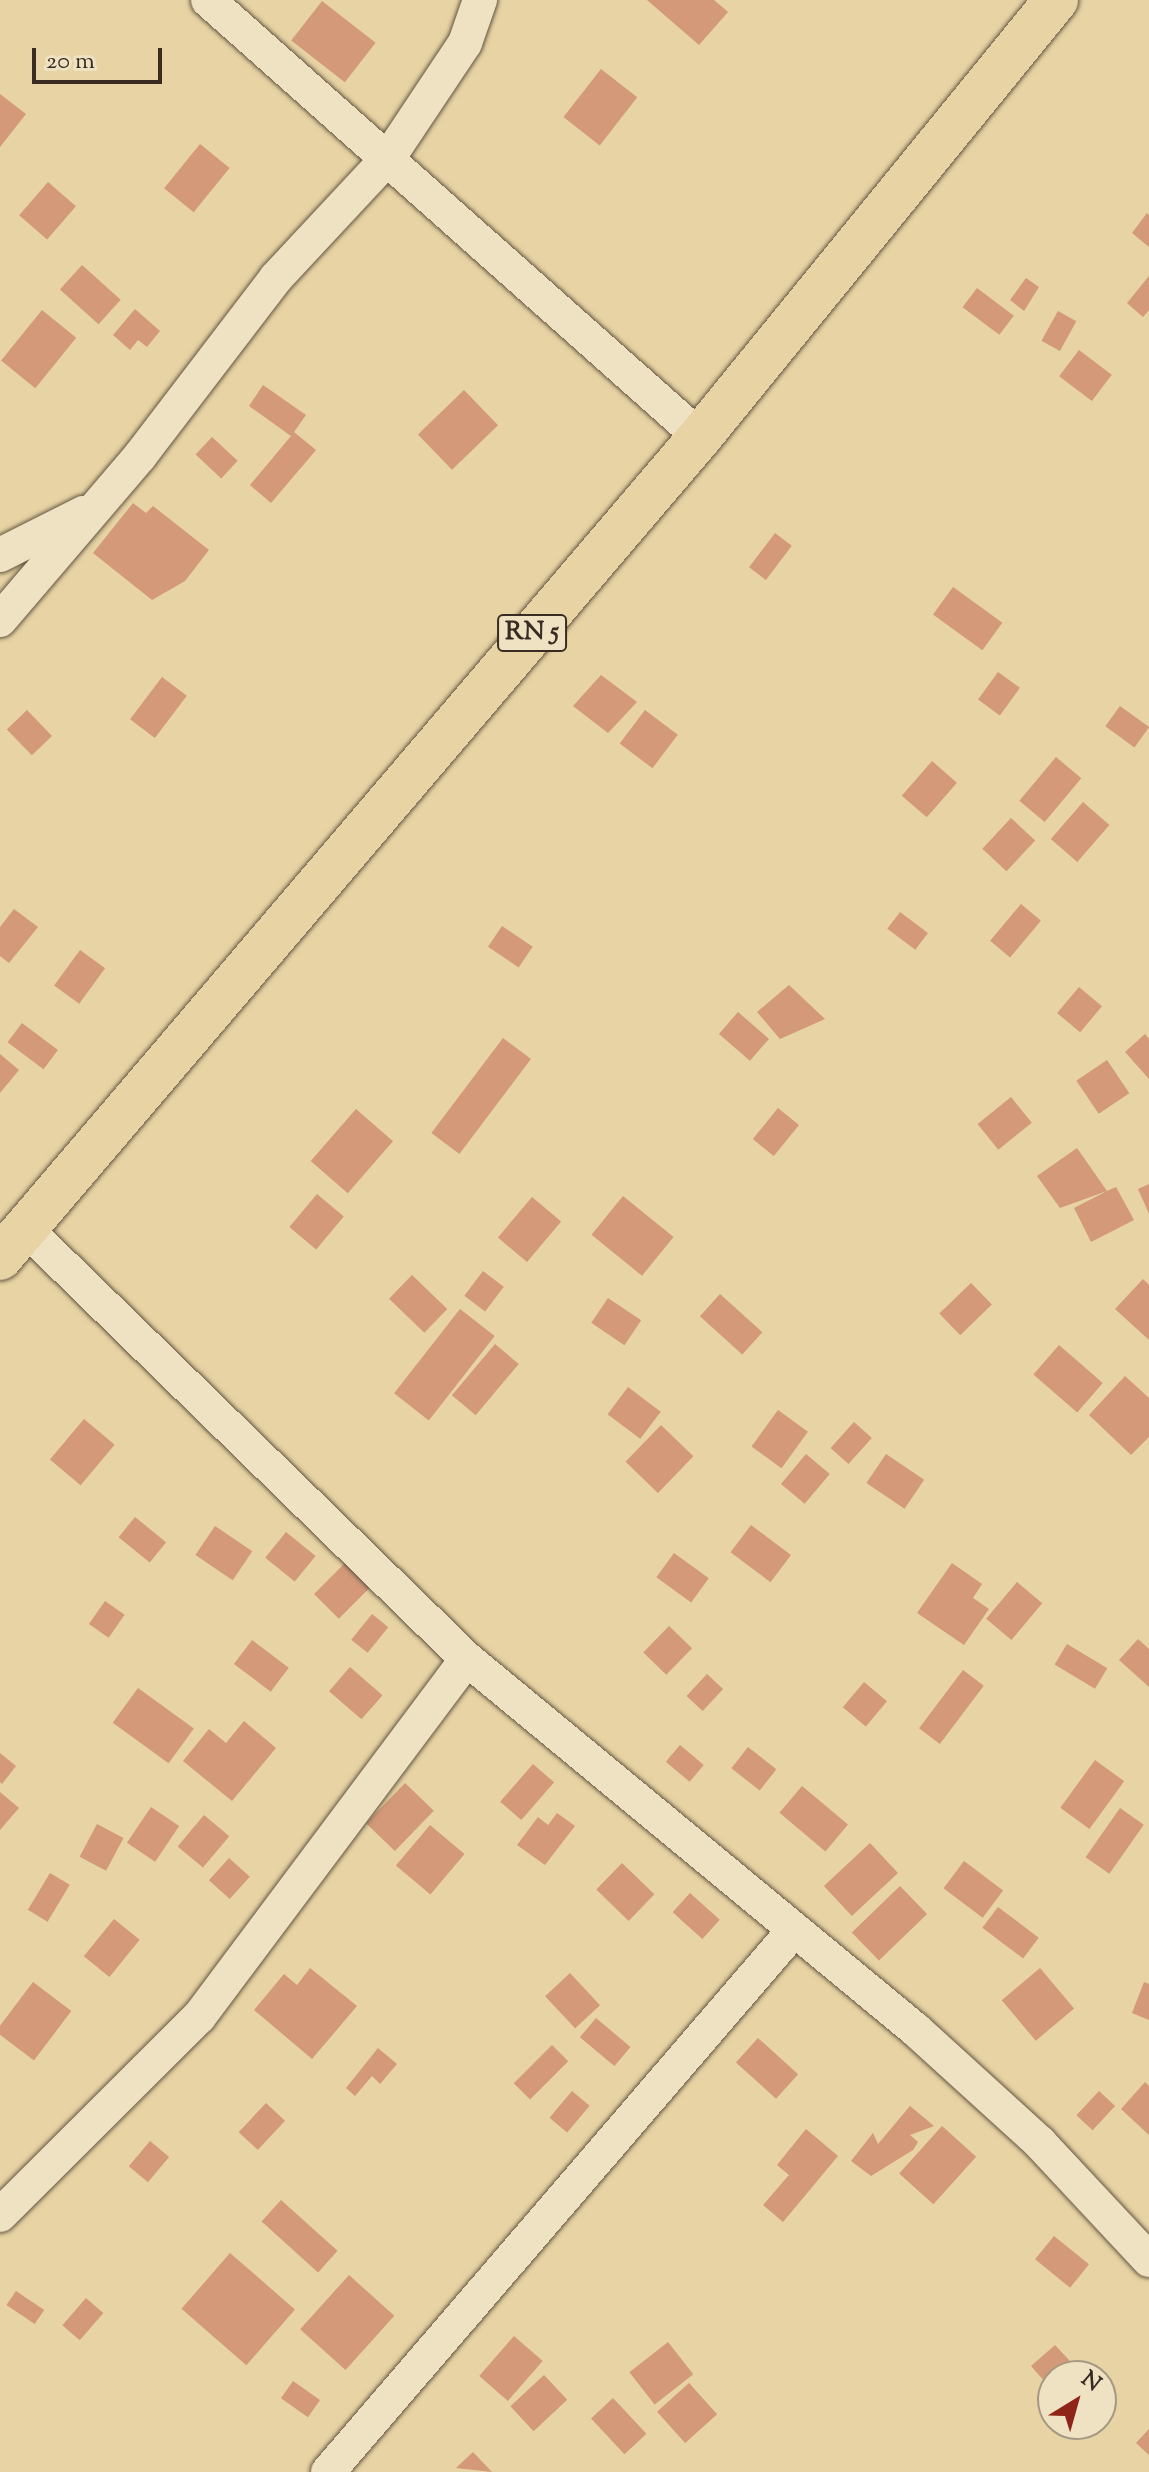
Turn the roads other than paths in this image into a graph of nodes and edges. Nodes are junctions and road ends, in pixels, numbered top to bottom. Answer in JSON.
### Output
{"nodes":[{"id":1,"x":208,"y":0,"type":"edge"},
{"id":2,"x":480,"y":0,"type":"edge"},
{"id":3,"x":1056,"y":0,"type":"edge"},
{"id":4,"x":389,"y":157,"type":"junction"},
{"id":5,"x":700,"y":437,"type":"junction"},
{"id":6,"x":94,"y":507,"type":"junction"},
{"id":7,"x":0,"y":555,"type":"edge"},
{"id":8,"x":0,"y":620,"type":"edge"},
{"id":9,"x":13,"y":1243,"type":"edge"},
{"id":10,"x":467,"y":1659,"type":"junction"},
{"id":11,"x":794,"y":1930,"type":"junction"},
{"id":12,"x":0,"y":2215,"type":"edge"},
{"id":13,"x":1149,"y":2260,"type":"edge"},
{"id":14,"x":328,"y":2472,"type":"edge"}],
"edges":[{"from":1,"to":4,"type":"street"},
{"from":2,"to":4,"type":"street"},
{"from":3,"to":5,"type":"main road","number":"RN 5"},
{"from":4,"to":5,"type":"street"},
{"from":4,"to":6,"type":"street"},
{"from":5,"to":9,"type":"main road","number":"RN 5"},
{"from":6,"to":7,"type":"street"},
{"from":6,"to":8,"type":"street"},
{"from":9,"to":10,"type":"street"},
{"from":10,"to":11,"type":"street"},
{"from":10,"to":12,"type":"street"},
{"from":11,"to":13,"type":"street"},
{"from":11,"to":14,"type":"street"}]}
